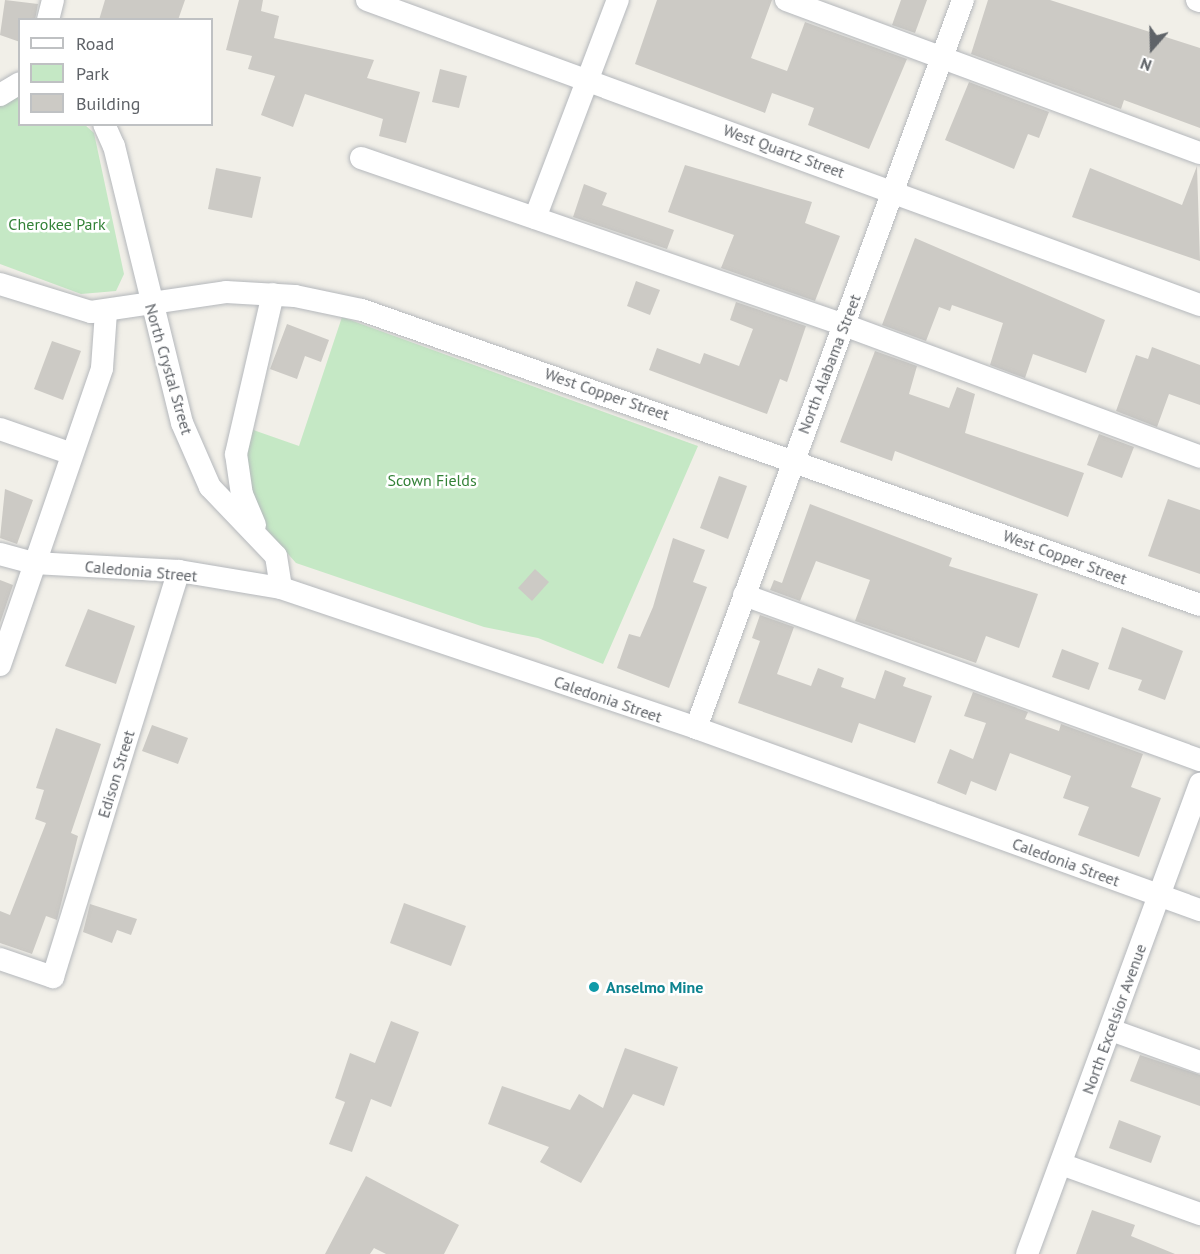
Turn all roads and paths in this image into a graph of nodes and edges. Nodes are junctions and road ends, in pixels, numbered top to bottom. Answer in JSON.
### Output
{"nodes":[{"id":1,"x":53,"y":0,"type":"edge"},
{"id":2,"x":367,"y":0,"type":"edge"},
{"id":3,"x":618,"y":0,"type":"edge"},
{"id":4,"x":786,"y":0,"type":"edge"},
{"id":5,"x":963,"y":0,"type":"edge"},
{"id":6,"x":48,"y":18,"type":"edge"},
{"id":7,"x":942,"y":57,"type":"junction"},
{"id":8,"x":587,"y":80,"type":"junction"},
{"id":9,"x":18,"y":84,"type":"edge"},
{"id":10,"x":0,"y":94,"type":"edge"},
{"id":11,"x":105,"y":126,"type":"edge"},
{"id":12,"x":1200,"y":153,"type":"edge"},
{"id":13,"x":361,"y":158,"type":"dead end"},
{"id":14,"x":894,"y":192,"type":"junction"},
{"id":15,"x":535,"y":218,"type":"junction"},
{"id":16,"x":0,"y":285,"type":"edge"},
{"id":17,"x":273,"y":294,"type":"junction"},
{"id":18,"x":148,"y":301,"type":"junction"},
{"id":19,"x":1200,"y":304,"type":"edge"},
{"id":20,"x":106,"y":312,"type":"junction"},
{"id":21,"x":844,"y":325,"type":"junction"},
{"id":22,"x":0,"y":429,"type":"edge"},
{"id":23,"x":72,"y":454,"type":"junction"},
{"id":24,"x":1200,"y":457,"type":"edge"},
{"id":25,"x":793,"y":459,"type":"junction"},
{"id":26,"x":258,"y":532,"type":"junction"},
{"id":27,"x":0,"y":554,"type":"edge"},
{"id":28,"x":34,"y":563,"type":"junction"},
{"id":29,"x":179,"y":571,"type":"junction"},
{"id":30,"x":281,"y":588,"type":"junction"},
{"id":31,"x":744,"y":595,"type":"junction"},
{"id":32,"x":1200,"y":605,"type":"edge"},
{"id":33,"x":0,"y":665,"type":"edge"},
{"id":34,"x":696,"y":728,"type":"junction"},
{"id":35,"x":1200,"y":760,"type":"edge"},
{"id":36,"x":1200,"y":784,"type":"edge"},
{"id":37,"x":1160,"y":895,"type":"junction"},
{"id":38,"x":1200,"y":910,"type":"edge"},
{"id":39,"x":0,"y":959,"type":"edge"},
{"id":40,"x":1110,"y":1030,"type":"junction"},
{"id":41,"x":1200,"y":1062,"type":"edge"},
{"id":42,"x":1061,"y":1164,"type":"junction"},
{"id":43,"x":1200,"y":1215,"type":"edge"},
{"id":44,"x":1027,"y":1254,"type":"edge"}],
"edges":[{"from":1,"to":6,"type":"street"},
{"from":2,"to":8,"type":"street","name":"West Quartz Street"},
{"from":3,"to":8,"type":"street"},
{"from":4,"to":7,"type":"street"},
{"from":5,"to":7,"type":"street","name":"North Alabama Street"},
{"from":7,"to":12,"type":"street"},
{"from":7,"to":14,"type":"street","name":"North Alabama Street"},
{"from":8,"to":14,"type":"street","name":"West Quartz Street"},
{"from":8,"to":15,"type":"street"},
{"from":9,"to":10,"type":"street"},
{"from":11,"to":18,"type":"street","name":"North Crystal Street"},
{"from":13,"to":15,"type":"street"},
{"from":14,"to":19,"type":"street","name":"West Quartz Street"},
{"from":14,"to":21,"type":"street","name":"North Alabama Street"},
{"from":15,"to":21,"type":"street"},
{"from":16,"to":20,"type":"street","name":"West Copper Street"},
{"from":17,"to":18,"type":"street","name":"West Copper Street"},
{"from":17,"to":25,"type":"street","name":"West Copper Street"},
{"from":17,"to":26,"type":"street"},
{"from":18,"to":20,"type":"street","name":"West Copper Street"},
{"from":18,"to":26,"type":"street","name":"North Crystal Street"},
{"from":20,"to":23,"type":"street"},
{"from":21,"to":24,"type":"street"},
{"from":21,"to":25,"type":"street","name":"North Alabama Street"},
{"from":22,"to":23,"type":"street"},
{"from":23,"to":28,"type":"street"},
{"from":25,"to":31,"type":"street","name":"North Alabama Street"},
{"from":25,"to":32,"type":"street","name":"West Copper Street"},
{"from":26,"to":30,"type":"street","name":"North Crystal Street"},
{"from":27,"to":28,"type":"street","name":"Caledonia Street"},
{"from":28,"to":29,"type":"street","name":"Caledonia Street"},
{"from":28,"to":33,"type":"street"},
{"from":29,"to":30,"type":"street","name":"Caledonia Street"},
{"from":29,"to":39,"type":"street","name":"Edison Street"},
{"from":30,"to":34,"type":"street","name":"Caledonia Street"},
{"from":31,"to":34,"type":"street","name":"North Alabama Street"},
{"from":31,"to":35,"type":"street"},
{"from":34,"to":37,"type":"street","name":"Caledonia Street"},
{"from":36,"to":37,"type":"street","name":"North Excelsior Avenue"},
{"from":37,"to":38,"type":"street","name":"Caledonia Street"},
{"from":37,"to":40,"type":"street","name":"North Excelsior Avenue"},
{"from":40,"to":41,"type":"street"},
{"from":40,"to":42,"type":"street","name":"North Excelsior Avenue"},
{"from":42,"to":43,"type":"street"},
{"from":42,"to":44,"type":"street","name":"North Excelsior Avenue"}]}
